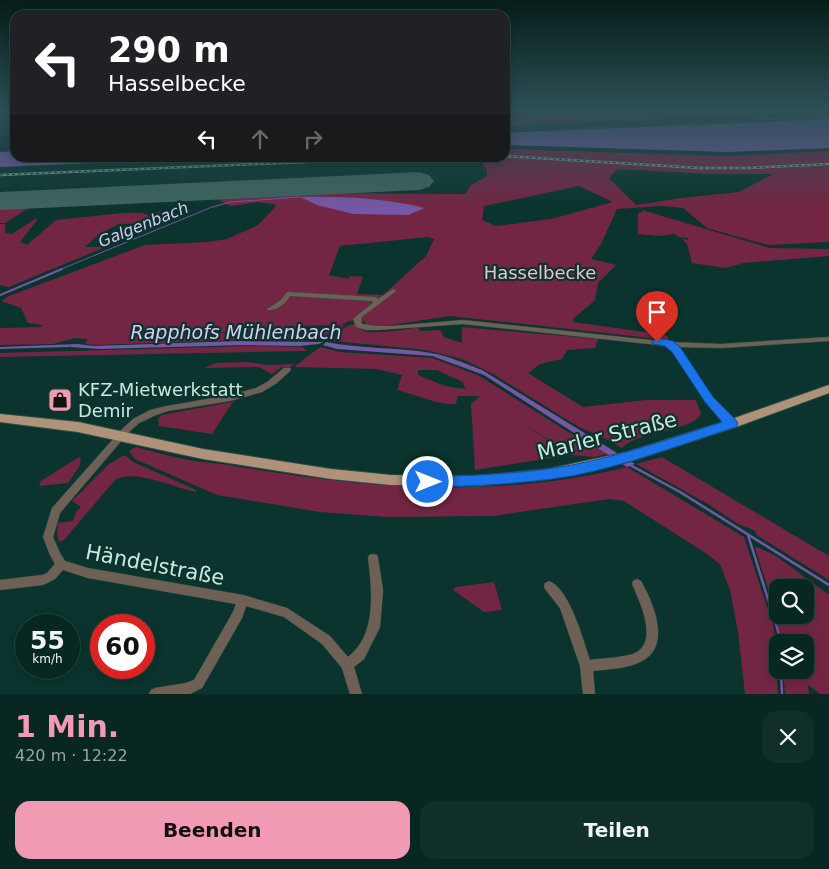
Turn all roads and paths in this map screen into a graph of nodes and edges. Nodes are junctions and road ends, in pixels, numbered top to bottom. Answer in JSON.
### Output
{"nodes":[{"id":1,"x":393,"y":291,"type":"dead end"},
{"id":2,"x":376,"y":302,"type":"junction"},
{"id":3,"x":270,"y":309,"type":"dead end"},
{"id":4,"x":829,"y":339,"type":"edge"},
{"id":5,"x":669,"y":344,"type":"junction"},
{"id":6,"x":288,"y":370,"type":"dead end"},
{"id":7,"x":829,"y":389,"type":"edge"},
{"id":8,"x":0,"y":418,"type":"edge"},
{"id":9,"x":731,"y":424,"type":"junction"},
{"id":10,"x":122,"y":436,"type":"junction"},
{"id":11,"x":372,"y":558,"type":"dead end"},
{"id":12,"x":61,"y":564,"type":"junction"},
{"id":13,"x":637,"y":584,"type":"dead end"},
{"id":14,"x":0,"y":585,"type":"edge"},
{"id":15,"x":549,"y":586,"type":"dead end"},
{"id":16,"x":243,"y":600,"type":"junction"},
{"id":17,"x":347,"y":665,"type":"junction"},
{"id":18,"x":586,"y":666,"type":"junction"},
{"id":19,"x":156,"y":694,"type":"edge"},
{"id":20,"x":356,"y":694,"type":"edge"},
{"id":21,"x":589,"y":694,"type":"edge"}],
"edges":[{"from":1,"to":2,"type":"street"},
{"from":2,"to":3,"type":"street"},
{"from":2,"to":5,"type":"street"},
{"from":4,"to":5,"type":"street"},
{"from":5,"to":9,"type":"street"},
{"from":6,"to":10,"type":"street"},
{"from":7,"to":9,"type":"main road","name":"Marler Straße"},
{"from":8,"to":10,"type":"main road","name":"Marler Straße"},
{"from":9,"to":10,"type":"main road","name":"Marler Straße"},
{"from":10,"to":12,"type":"street","name":"Händelstraße"},
{"from":11,"to":17,"type":"street"},
{"from":12,"to":14,"type":"street"},
{"from":12,"to":16,"type":"street","name":"Händelstraße"},
{"from":13,"to":18,"type":"street"},
{"from":15,"to":18,"type":"street"},
{"from":16,"to":17,"type":"street","name":"Händelstraße"},
{"from":16,"to":19,"type":"street"},
{"from":17,"to":20,"type":"street","name":"Händelstraße"},
{"from":18,"to":21,"type":"street"}]}
